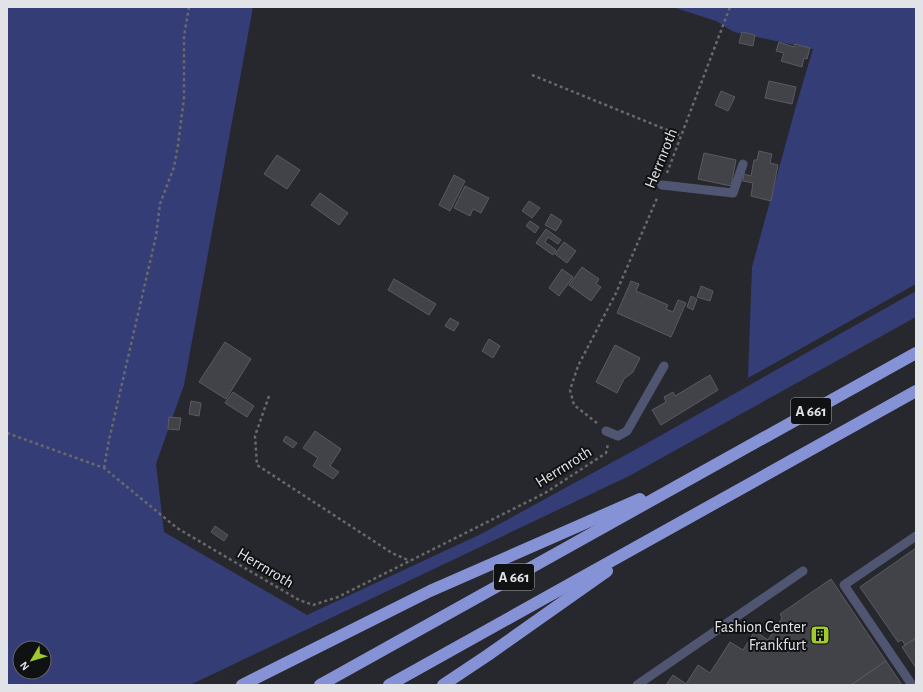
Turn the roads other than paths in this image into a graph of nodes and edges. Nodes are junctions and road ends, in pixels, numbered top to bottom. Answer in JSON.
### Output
{"nodes":[{"id":1,"x":743,"y":164,"type":"dead end"},
{"id":2,"x":662,"y":185,"type":"road end"},
{"id":3,"x":916,"y":353,"type":"edge"},
{"id":4,"x":664,"y":366,"type":"dead end"},
{"id":5,"x":916,"y":391,"type":"edge"},
{"id":6,"x":606,"y":430,"type":"road end"},
{"id":7,"x":707,"y":469,"type":"junction"},
{"id":8,"x":661,"y":534,"type":"junction"},
{"id":9,"x":916,"y":536,"type":"edge"},
{"id":10,"x":803,"y":571,"type":"dead end"},
{"id":11,"x":242,"y":685,"type":"edge"},
{"id":12,"x":320,"y":685,"type":"edge"},
{"id":13,"x":389,"y":685,"type":"edge"},
{"id":14,"x":443,"y":685,"type":"edge"},
{"id":15,"x":637,"y":685,"type":"edge"},
{"id":16,"x":912,"y":685,"type":"edge"}],
"edges":[{"from":1,"to":2,"type":"lane"},
{"from":3,"to":7,"type":"highway","number":"A 661"},
{"from":4,"to":6,"type":"lane"},
{"from":5,"to":8,"type":"highway","number":"A 661"},
{"from":7,"to":11,"type":"highway"},
{"from":7,"to":12,"type":"highway","number":"A 661"},
{"from":8,"to":13,"type":"highway","number":"A 661"},
{"from":8,"to":14,"type":"highway"},
{"from":9,"to":16,"type":"lane"},
{"from":10,"to":15,"type":"lane"}]}
